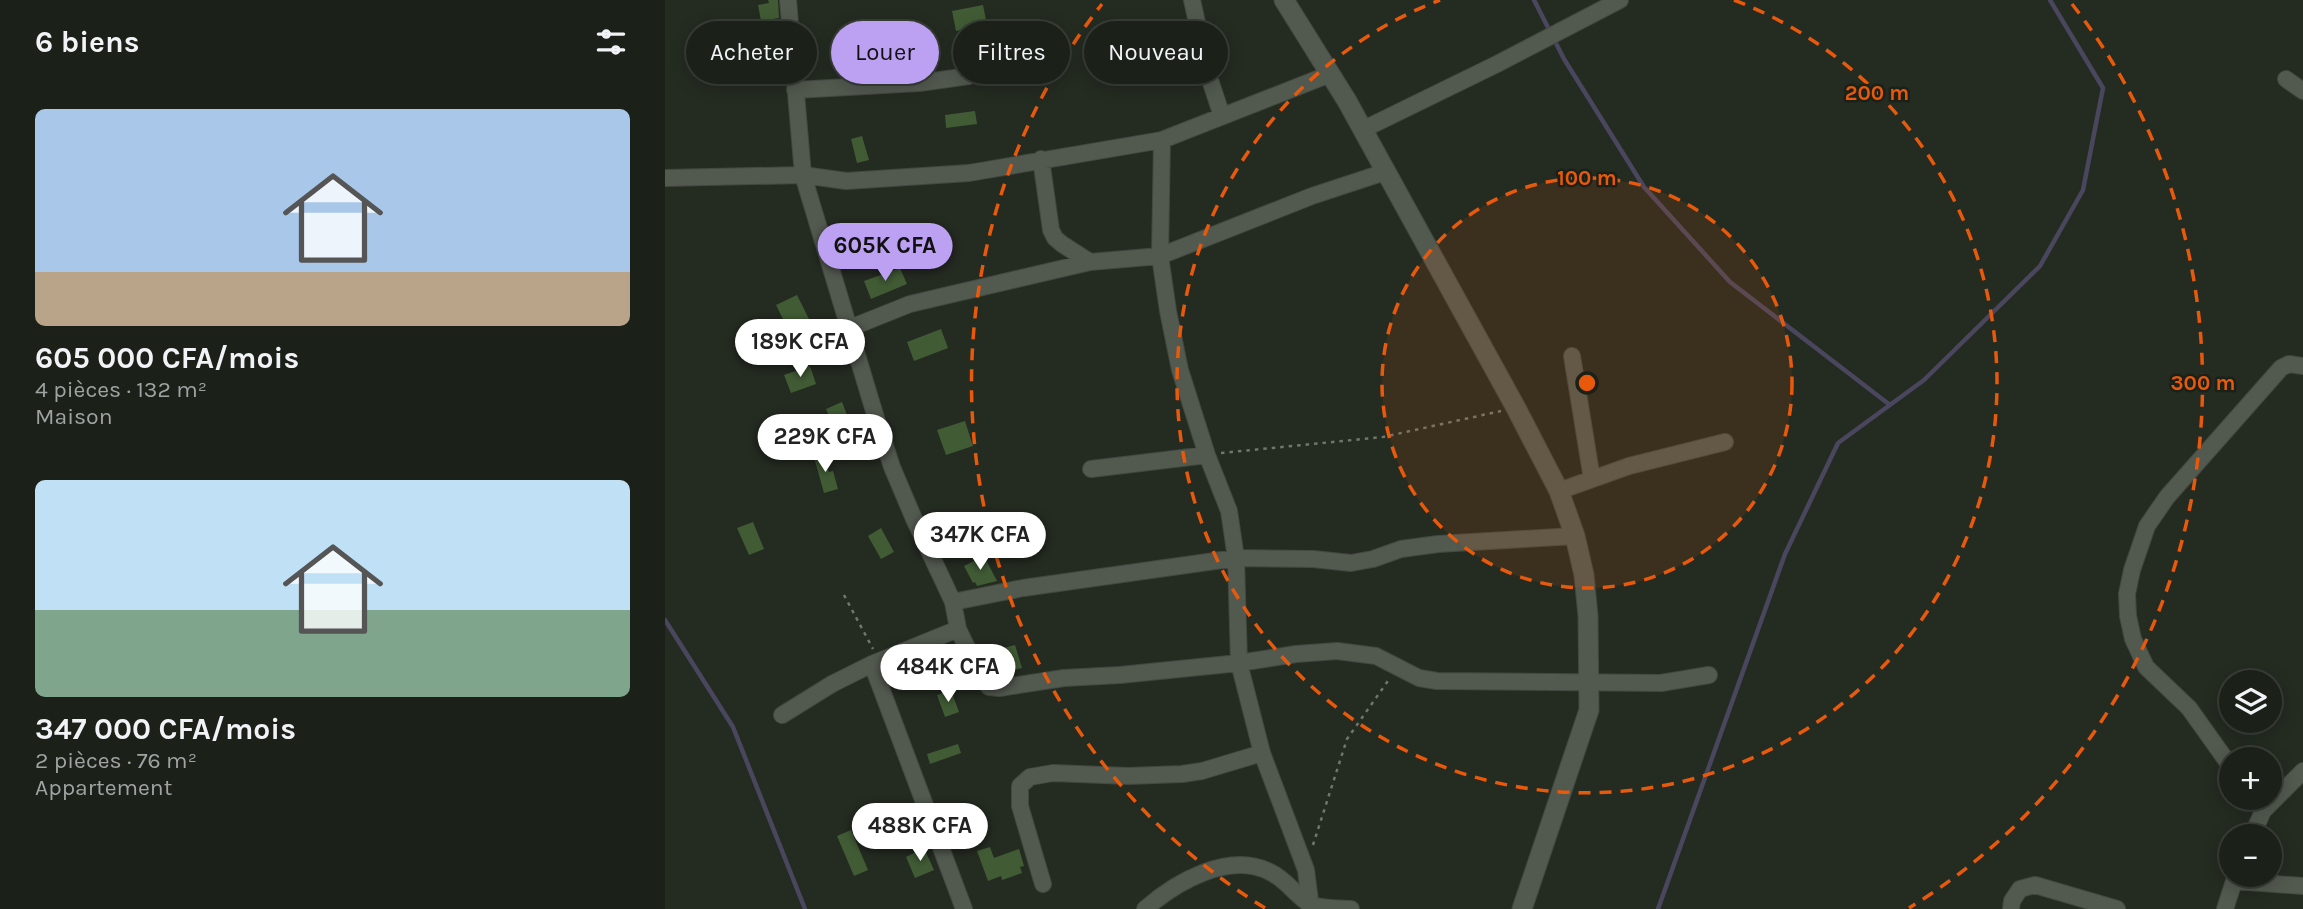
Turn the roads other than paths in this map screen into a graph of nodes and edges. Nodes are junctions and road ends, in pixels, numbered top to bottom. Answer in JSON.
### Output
{"nodes":[{"id":1,"x":788,"y":0,"type":"edge"},
{"id":2,"x":1192,"y":0,"type":"edge"},
{"id":3,"x":1284,"y":0,"type":"edge"},
{"id":4,"x":1620,"y":0,"type":"edge"},
{"id":5,"x":1330,"y":74,"type":"junction"},
{"id":6,"x":953,"y":78,"type":"edge"},
{"id":7,"x":2286,"y":79,"type":"dead end"},
{"id":8,"x":795,"y":90,"type":"junction"},
{"id":9,"x":2303,"y":90,"type":"edge"},
{"id":10,"x":1222,"y":116,"type":"junction"},
{"id":11,"x":1362,"y":130,"type":"junction"},
{"id":12,"x":1162,"y":140,"type":"junction"},
{"id":13,"x":1041,"y":159,"type":"junction"},
{"id":14,"x":1385,"y":172,"type":"junction"},
{"id":15,"x":803,"y":176,"type":"junction"},
{"id":16,"x":665,"y":178,"type":"edge"},
{"id":17,"x":1160,"y":256,"type":"junction"},
{"id":18,"x":1090,"y":262,"type":"junction"},
{"id":19,"x":850,"y":328,"type":"junction"},
{"id":20,"x":1572,"y":356,"type":"dead end"},
{"id":21,"x":2303,"y":366,"type":"edge"},
{"id":22,"x":1725,"y":442,"type":"dead end"},
{"id":23,"x":1207,"y":455,"type":"junction"},
{"id":24,"x":1091,"y":469,"type":"dead end"},
{"id":25,"x":1592,"y":479,"type":"junction"},
{"id":26,"x":1559,"y":491,"type":"junction"},
{"id":27,"x":1575,"y":537,"type":"junction"},
{"id":28,"x":1236,"y":558,"type":"junction"},
{"id":29,"x":953,"y":602,"type":"junction"},
{"id":30,"x":958,"y":629,"type":"junction"},
{"id":31,"x":876,"y":663,"type":"junction"},
{"id":32,"x":1239,"y":663,"type":"junction"},
{"id":33,"x":1709,"y":675,"type":"dead end"},
{"id":34,"x":1590,"y":683,"type":"junction"},
{"id":35,"x":782,"y":716,"type":"dead end"},
{"id":36,"x":2219,"y":750,"type":"edge"},
{"id":37,"x":1262,"y":753,"type":"junction"},
{"id":38,"x":2303,"y":771,"type":"edge"},
{"id":39,"x":2282,"y":787,"type":"edge"},
{"id":40,"x":1043,"y":884,"type":"dead end"},
{"id":41,"x":2282,"y":884,"type":"edge"},
{"id":42,"x":2303,"y":886,"type":"edge"},
{"id":43,"x":2232,"y":887,"type":"edge"},
{"id":44,"x":1310,"y":907,"type":"edge"},
{"id":45,"x":964,"y":909,"type":"edge"},
{"id":46,"x":1145,"y":909,"type":"edge"},
{"id":47,"x":1351,"y":909,"type":"edge"},
{"id":48,"x":1522,"y":909,"type":"edge"},
{"id":49,"x":2011,"y":909,"type":"edge"},
{"id":50,"x":2117,"y":909,"type":"edge"},
{"id":51,"x":2225,"y":909,"type":"edge"}],
"edges":[{"from":1,"to":8,"type":"street"},
{"from":2,"to":10,"type":"street"},
{"from":3,"to":5,"type":"street"},
{"from":4,"to":11,"type":"street"},
{"from":5,"to":10,"type":"street"},
{"from":5,"to":11,"type":"street"},
{"from":6,"to":8,"type":"street"},
{"from":7,"to":9,"type":"street"},
{"from":8,"to":15,"type":"street"},
{"from":10,"to":12,"type":"street"},
{"from":11,"to":14,"type":"street"},
{"from":12,"to":13,"type":"street"},
{"from":12,"to":17,"type":"street"},
{"from":13,"to":15,"type":"street"},
{"from":13,"to":18,"type":"street"},
{"from":14,"to":17,"type":"street"},
{"from":14,"to":26,"type":"street"},
{"from":15,"to":16,"type":"street"},
{"from":15,"to":19,"type":"street"},
{"from":17,"to":18,"type":"street"},
{"from":17,"to":23,"type":"street"},
{"from":18,"to":19,"type":"street"},
{"from":19,"to":29,"type":"street"},
{"from":20,"to":25,"type":"street"},
{"from":21,"to":36,"type":"street"},
{"from":22,"to":25,"type":"street"},
{"from":23,"to":24,"type":"street"},
{"from":23,"to":28,"type":"street"},
{"from":25,"to":26,"type":"street"},
{"from":26,"to":27,"type":"street"},
{"from":27,"to":28,"type":"street"},
{"from":27,"to":34,"type":"street"},
{"from":28,"to":29,"type":"street"},
{"from":28,"to":32,"type":"street"},
{"from":29,"to":30,"type":"street"},
{"from":30,"to":31,"type":"street"},
{"from":30,"to":32,"type":"street"},
{"from":31,"to":35,"type":"street"},
{"from":31,"to":45,"type":"street"},
{"from":32,"to":34,"type":"street"},
{"from":32,"to":37,"type":"street"},
{"from":33,"to":34,"type":"street"},
{"from":34,"to":48,"type":"street"},
{"from":37,"to":40,"type":"street"},
{"from":37,"to":44,"type":"street"},
{"from":38,"to":39,"type":"street"},
{"from":41,"to":42,"type":"street"},
{"from":43,"to":51,"type":"street"},
{"from":44,"to":46,"type":"street"},
{"from":44,"to":47,"type":"street"},
{"from":49,"to":50,"type":"street"}]}
